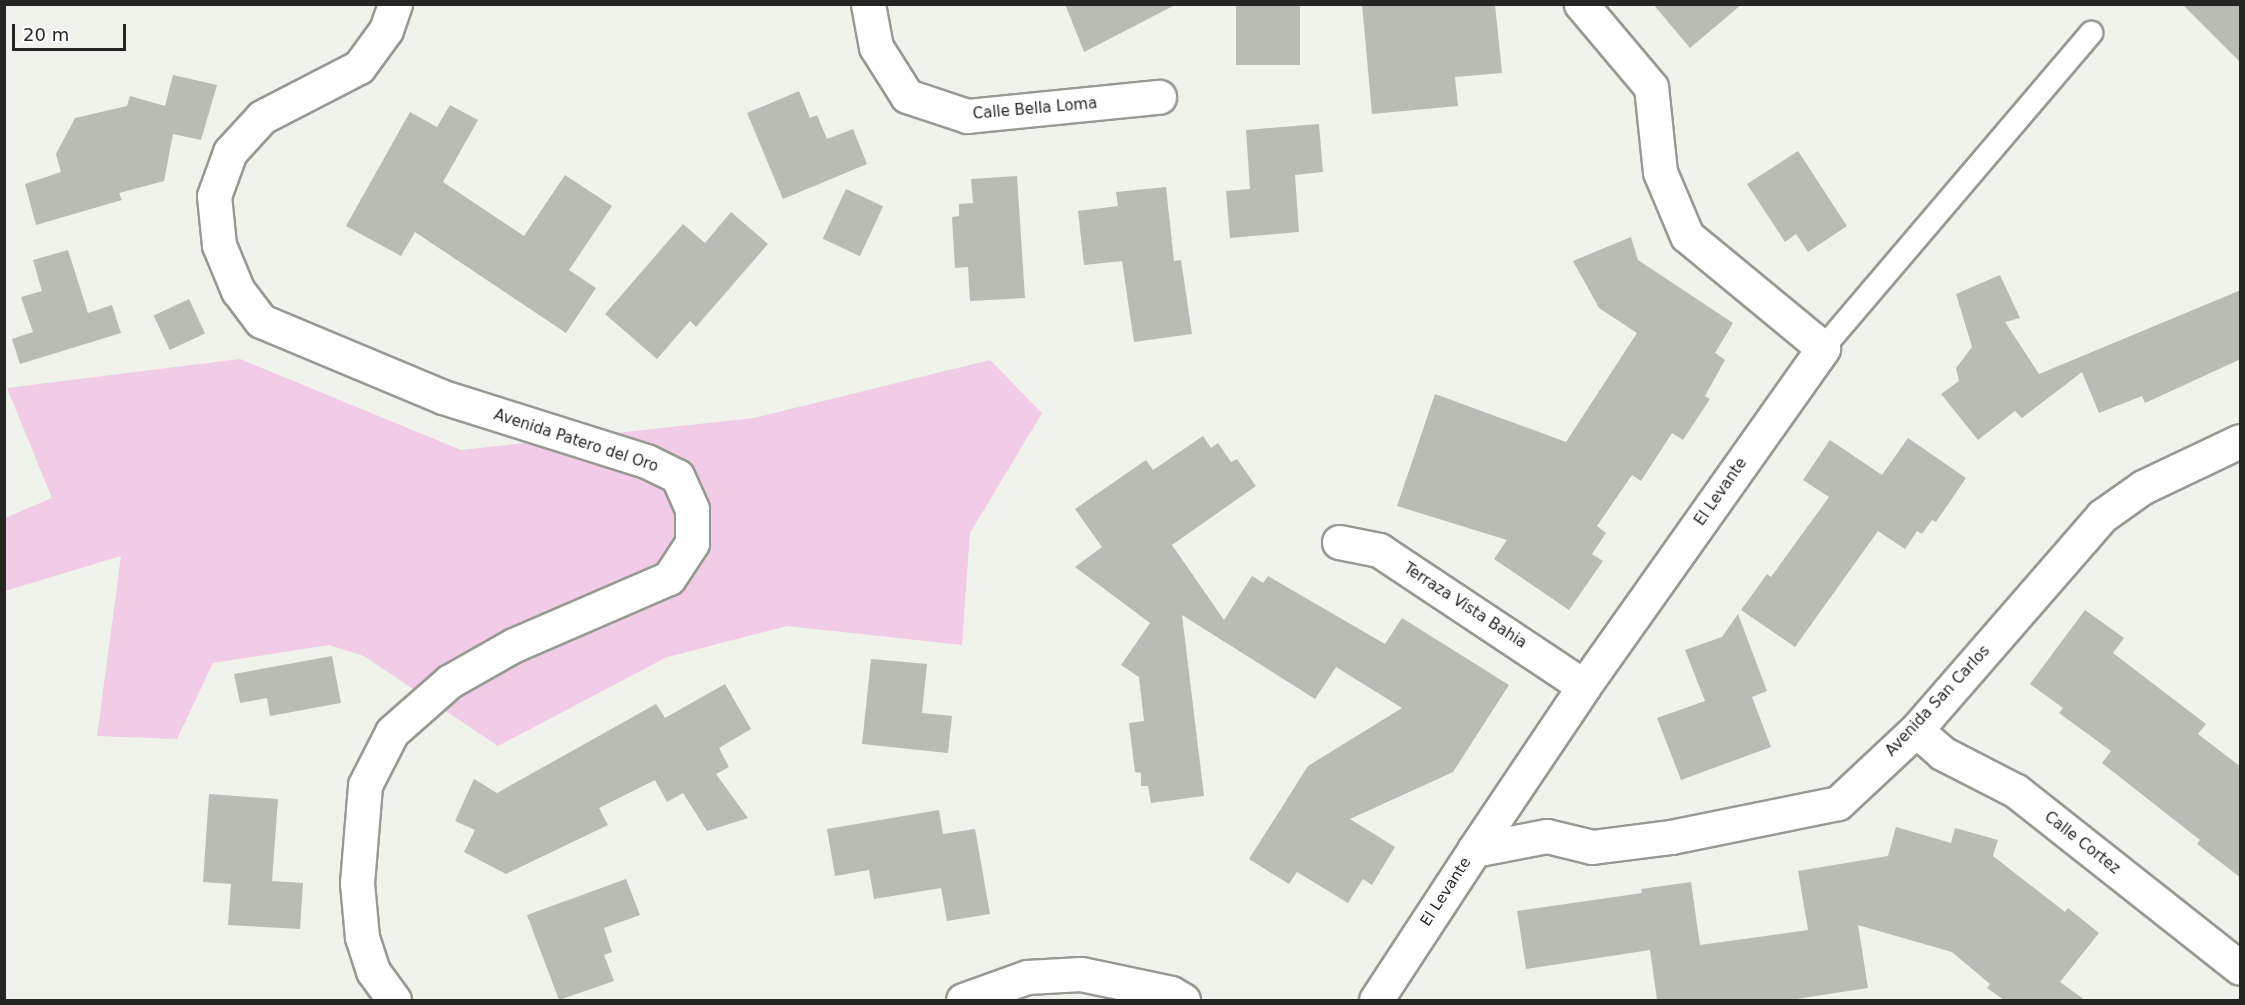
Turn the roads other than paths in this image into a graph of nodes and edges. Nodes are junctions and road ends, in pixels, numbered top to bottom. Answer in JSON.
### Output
{"nodes":[{"id":1,"x":395,"y":4,"type":"edge"},
{"id":2,"x":868,"y":4,"type":"edge"},
{"id":3,"x":1581,"y":4,"type":"edge"},
{"id":4,"x":2091,"y":33,"type":"dead end"},
{"id":5,"x":1159,"y":98,"type":"dead end"},
{"id":6,"x":1823,"y":348,"type":"junction"},
{"id":7,"x":2241,"y":441,"type":"edge"},
{"id":8,"x":1339,"y":542,"type":"dead end"},
{"id":9,"x":1584,"y":686,"type":"junction"},
{"id":10,"x":1916,"y":730,"type":"junction"},
{"id":11,"x":1474,"y":850,"type":"junction"},
{"id":12,"x":2241,"y":968,"type":"edge"},
{"id":13,"x":394,"y":1000,"type":"edge"},
{"id":14,"x":963,"y":1000,"type":"edge"},
{"id":15,"x":1183,"y":1000,"type":"edge"},
{"id":16,"x":1376,"y":1000,"type":"edge"}],
"edges":[{"from":1,"to":13,"type":"street","name":"Avenida Patero del Oro"},
{"from":2,"to":5,"type":"street","name":"Calle Bella Loma"},
{"from":3,"to":6,"type":"street"},
{"from":4,"to":6,"type":"lane"},
{"from":6,"to":9,"type":"street","name":"El Levante"},
{"from":7,"to":10,"type":"street","name":"Avenida San Carlos"},
{"from":8,"to":9,"type":"street","name":"Terraza Vista Bahia"},
{"from":9,"to":11,"type":"street","name":"El Levante"},
{"from":10,"to":11,"type":"street","name":"Avenida San Carlos"},
{"from":10,"to":12,"type":"street","name":"Calle Cortez"},
{"from":11,"to":16,"type":"street","name":"El Levante"},
{"from":14,"to":15,"type":"street"}]}
